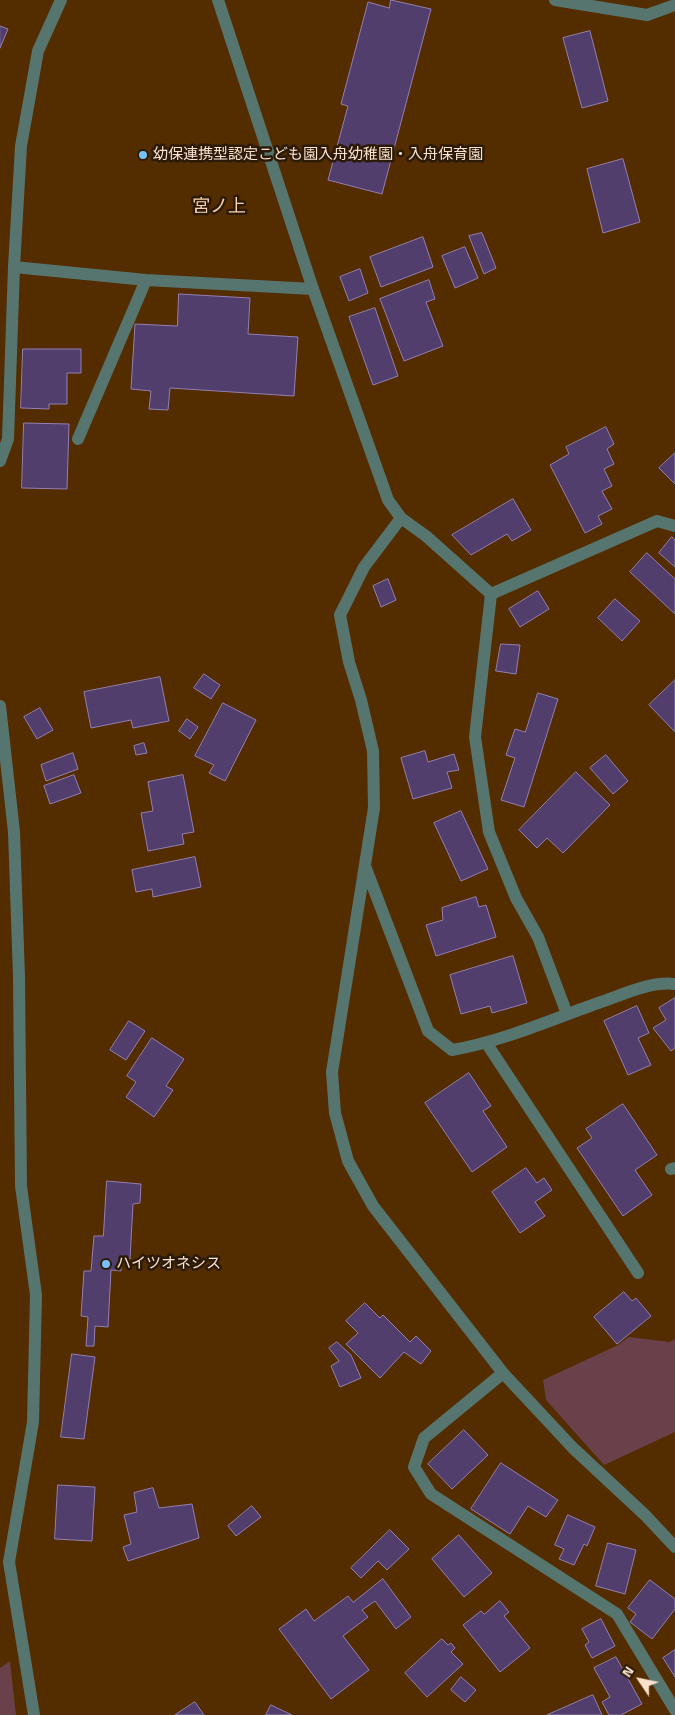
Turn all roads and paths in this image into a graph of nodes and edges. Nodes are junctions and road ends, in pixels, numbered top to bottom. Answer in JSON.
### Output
{"nodes":[{"id":1,"x":61,"y":0,"type":"edge"},
{"id":2,"x":218,"y":0,"type":"edge"},
{"id":3,"x":555,"y":0,"type":"edge"},
{"id":4,"x":675,"y":5,"type":"edge"},
{"id":5,"x":14,"y":267,"type":"junction"},
{"id":6,"x":146,"y":280,"type":"junction"},
{"id":7,"x":312,"y":289,"type":"junction"},
{"id":8,"x":78,"y":439,"type":"dead end"},
{"id":9,"x":0,"y":461,"type":"edge"},
{"id":10,"x":401,"y":518,"type":"junction"},
{"id":11,"x":675,"y":526,"type":"edge"},
{"id":12,"x":492,"y":594,"type":"junction"},
{"id":13,"x":0,"y":706,"type":"edge"},
{"id":14,"x":365,"y":866,"type":"junction"},
{"id":15,"x":675,"y":984,"type":"edge"},
{"id":16,"x":567,"y":1014,"type":"junction"},
{"id":17,"x":487,"y":1044,"type":"junction"},
{"id":18,"x":638,"y":1273,"type":"dead end"},
{"id":19,"x":503,"y":1373,"type":"junction"},
{"id":20,"x":675,"y":1547,"type":"edge"},
{"id":21,"x":675,"y":1710,"type":"edge"},
{"id":22,"x":34,"y":1715,"type":"edge"}],
"edges":[{"from":1,"to":5,"type":"street"},
{"from":2,"to":7,"type":"street"},
{"from":3,"to":4,"type":"street"},
{"from":5,"to":6,"type":"street"},
{"from":5,"to":9,"type":"street"},
{"from":6,"to":7,"type":"street"},
{"from":6,"to":8,"type":"street"},
{"from":7,"to":10,"type":"street"},
{"from":10,"to":12,"type":"street"},
{"from":10,"to":14,"type":"street"},
{"from":11,"to":12,"type":"street"},
{"from":12,"to":16,"type":"street"},
{"from":13,"to":22,"type":"street"},
{"from":14,"to":17,"type":"street"},
{"from":14,"to":19,"type":"street"},
{"from":15,"to":16,"type":"street"},
{"from":16,"to":17,"type":"street"},
{"from":17,"to":18,"type":"street"},
{"from":19,"to":20,"type":"street"},
{"from":19,"to":21,"type":"street"}]}
